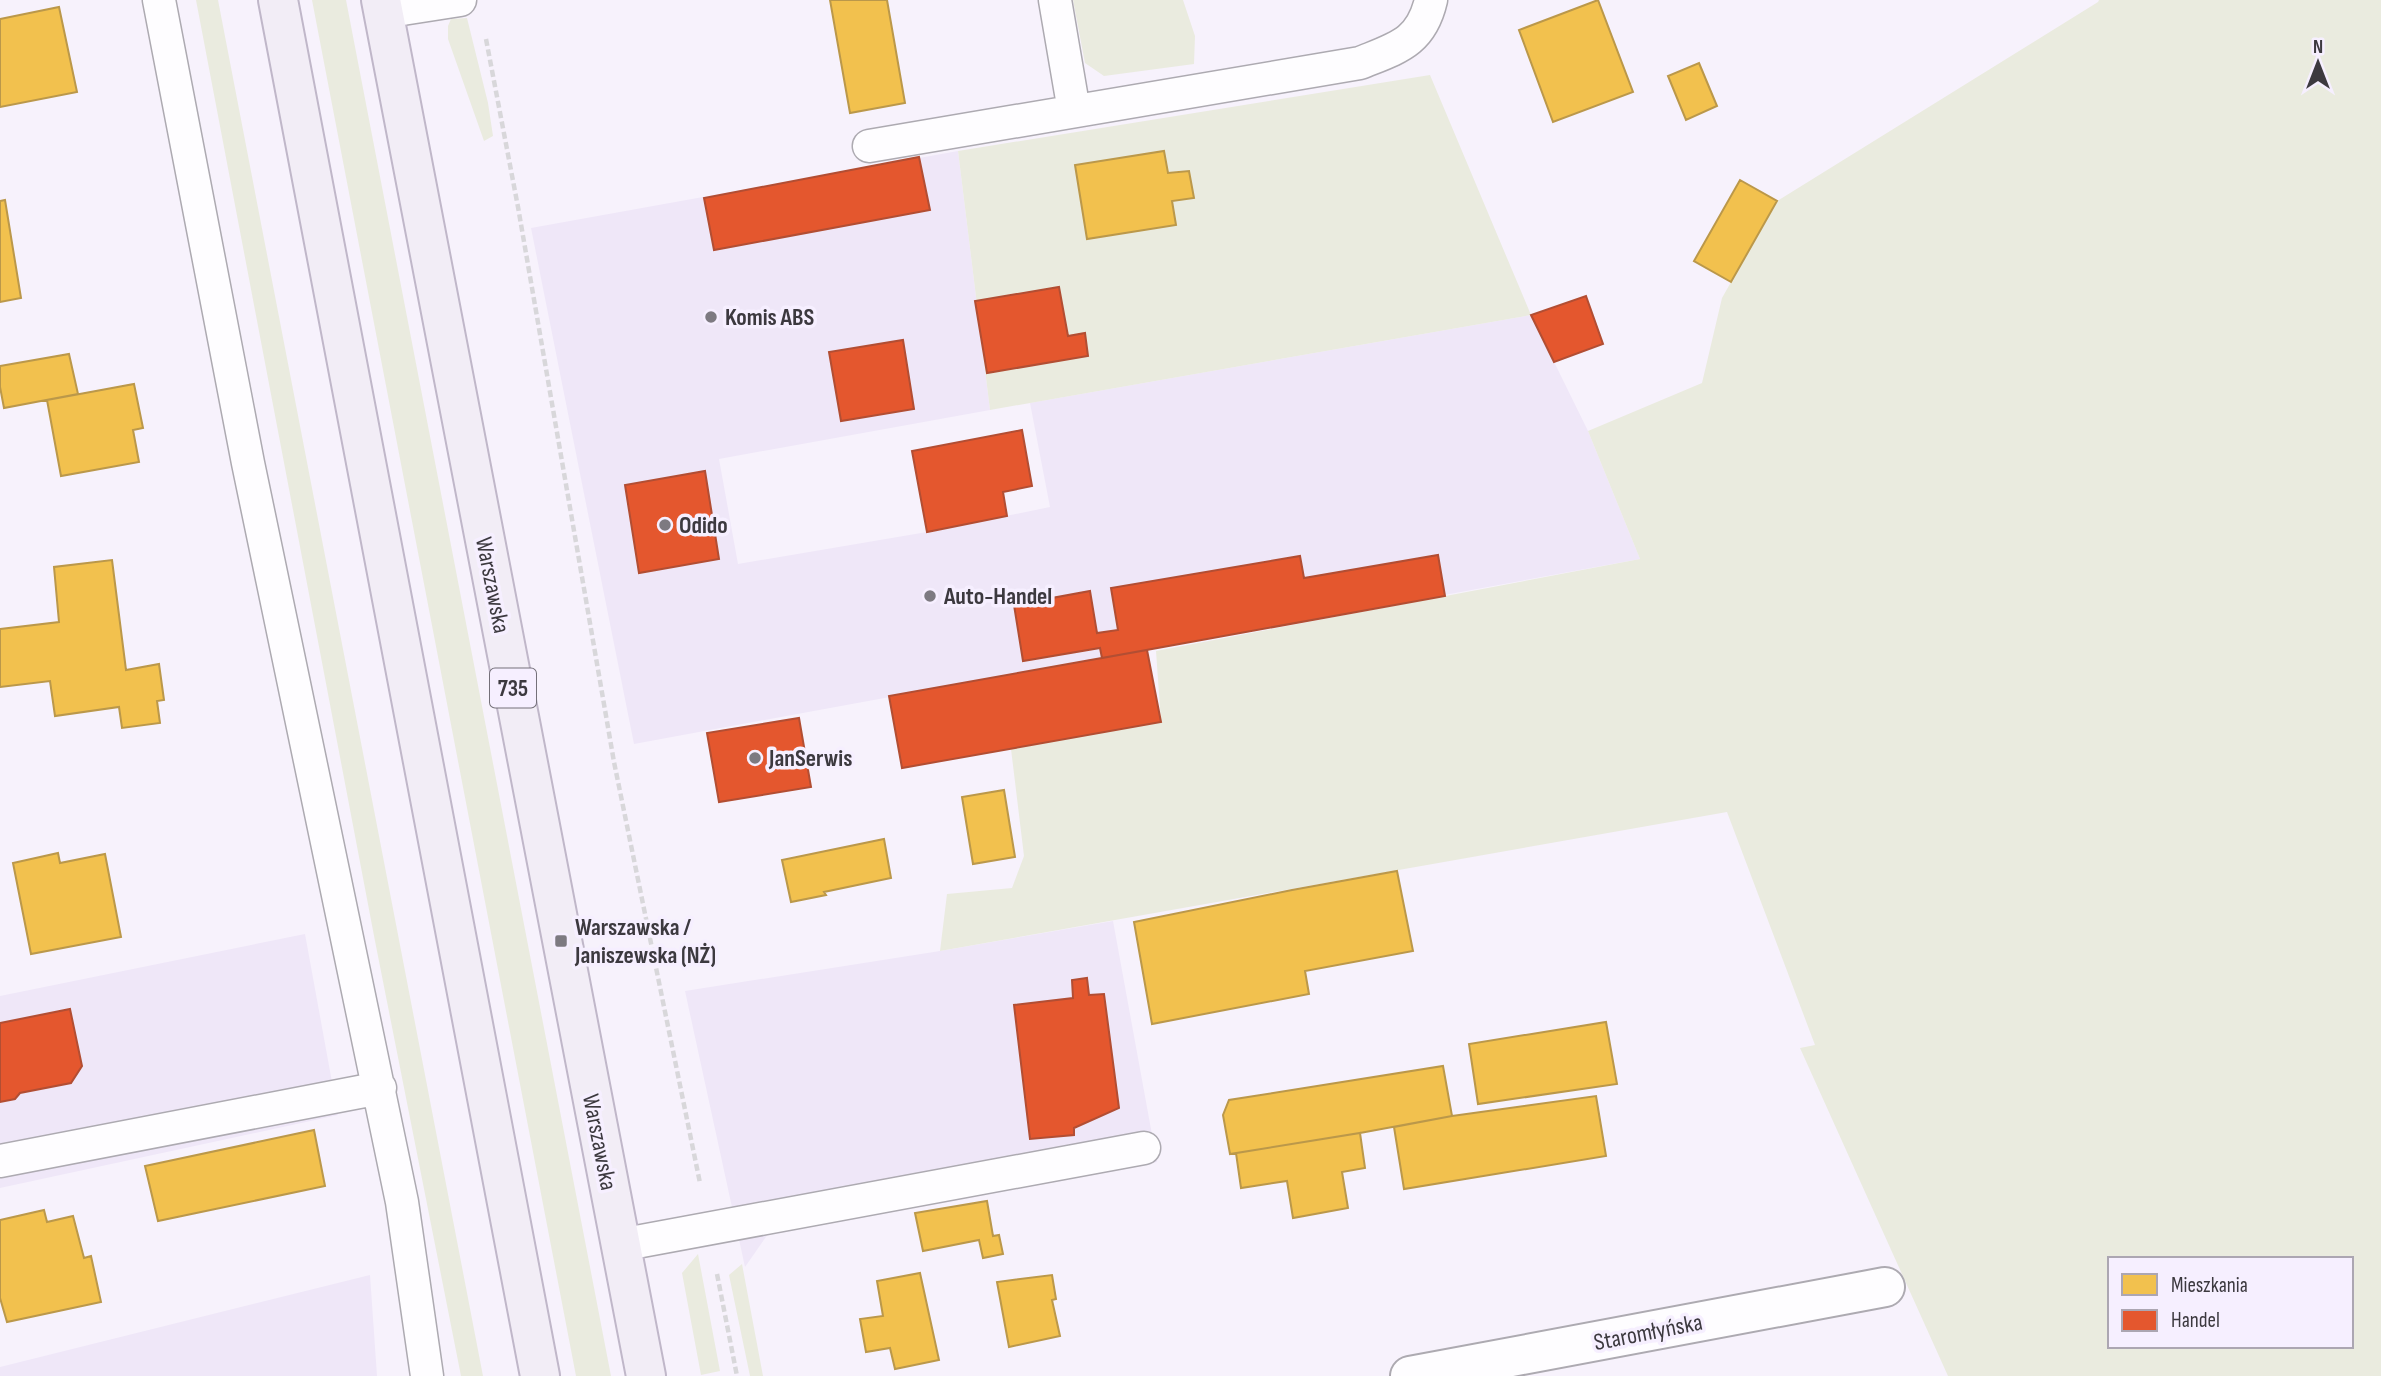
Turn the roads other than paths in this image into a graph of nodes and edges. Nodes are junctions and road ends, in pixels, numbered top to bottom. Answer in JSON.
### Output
{"nodes":[{"id":1,"x":159,"y":0,"type":"edge"},
{"id":2,"x":278,"y":0,"type":"edge"},
{"id":3,"x":460,"y":0,"type":"edge"},
{"id":4,"x":1055,"y":0,"type":"edge"},
{"id":5,"x":1431,"y":0,"type":"edge"},
{"id":6,"x":382,"y":6,"type":"edge"},
{"id":7,"x":1074,"y":111,"type":"junction"},
{"id":8,"x":869,"y":146,"type":"dead end"},
{"id":9,"x":380,"y":1088,"type":"junction"},
{"id":10,"x":1144,"y":1148,"type":"dead end"},
{"id":11,"x":0,"y":1161,"type":"edge"},
{"id":12,"x":621,"y":1245,"type":"junction"},
{"id":13,"x":1885,"y":1287,"type":"dead end"},
{"id":14,"x":427,"y":1376,"type":"edge"},
{"id":15,"x":540,"y":1376,"type":"edge"},
{"id":16,"x":646,"y":1376,"type":"edge"},
{"id":17,"x":1410,"y":1376,"type":"edge"}],
"edges":[{"from":1,"to":9,"type":"lane"},
{"from":2,"to":15,"type":"main road"},
{"from":3,"to":6,"type":"lane"},
{"from":4,"to":7,"type":"lane"},
{"from":5,"to":7,"type":"lane"},
{"from":6,"to":12,"type":"main road","name":"Warszawska","number":"735"},
{"from":7,"to":8,"type":"lane"},
{"from":9,"to":11,"type":"lane"},
{"from":9,"to":14,"type":"lane"},
{"from":10,"to":12,"type":"lane"},
{"from":12,"to":16,"type":"main road","name":"Warszawska","number":"735"},
{"from":13,"to":17,"type":"street","name":"Staromłyńska"}]}
